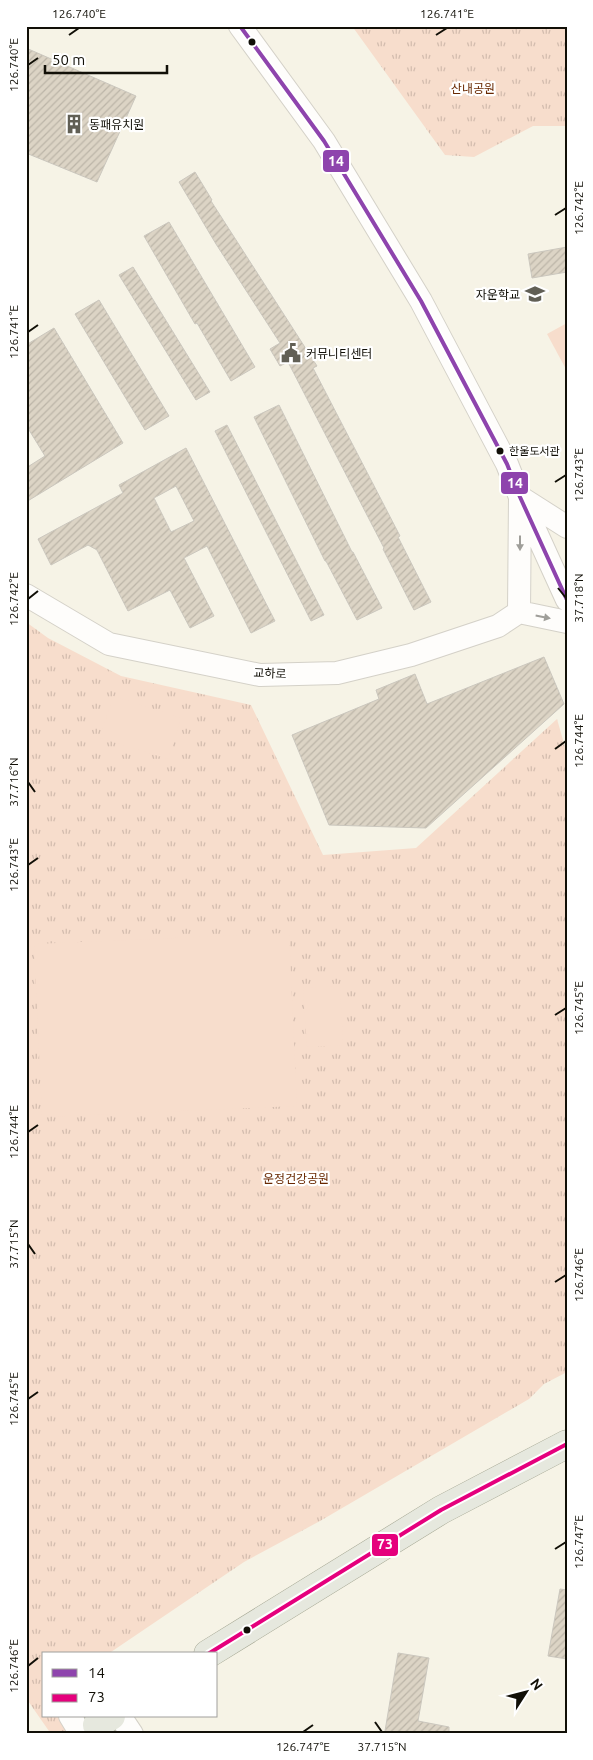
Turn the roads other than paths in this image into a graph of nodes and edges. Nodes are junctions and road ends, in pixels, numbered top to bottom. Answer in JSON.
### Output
{"nodes":[{"id":1,"x":240,"y":26,"type":"edge"},
{"id":2,"x":520,"y":497,"type":"junction"},
{"id":3,"x":567,"y":527,"type":"edge"},
{"id":4,"x":26,"y":595,"type":"edge"},
{"id":5,"x":567,"y":600,"type":"edge"},
{"id":6,"x":519,"y":612,"type":"junction"},
{"id":7,"x":567,"y":622,"type":"edge"},
{"id":8,"x":567,"y":1444,"type":"edge"},
{"id":9,"x":211,"y":1652,"type":"edge"},
{"id":10,"x":79,"y":1718,"type":"edge"},
{"id":11,"x":102,"y":1723,"type":"edge"},
{"id":12,"x":132,"y":1734,"type":"edge"}],
"edges":[{"from":1,"to":2,"type":"street"},
{"from":2,"to":3,"type":"street"},
{"from":2,"to":5,"type":"street"},
{"from":2,"to":6,"type":"street","one_way":true},
{"from":4,"to":6,"type":"street","name":"교하로"},
{"from":6,"to":7,"type":"street","one_way":true},
{"from":8,"to":9,"type":"main road"},
{"from":10,"to":11,"type":"street"},
{"from":11,"to":12,"type":"street"}]}
